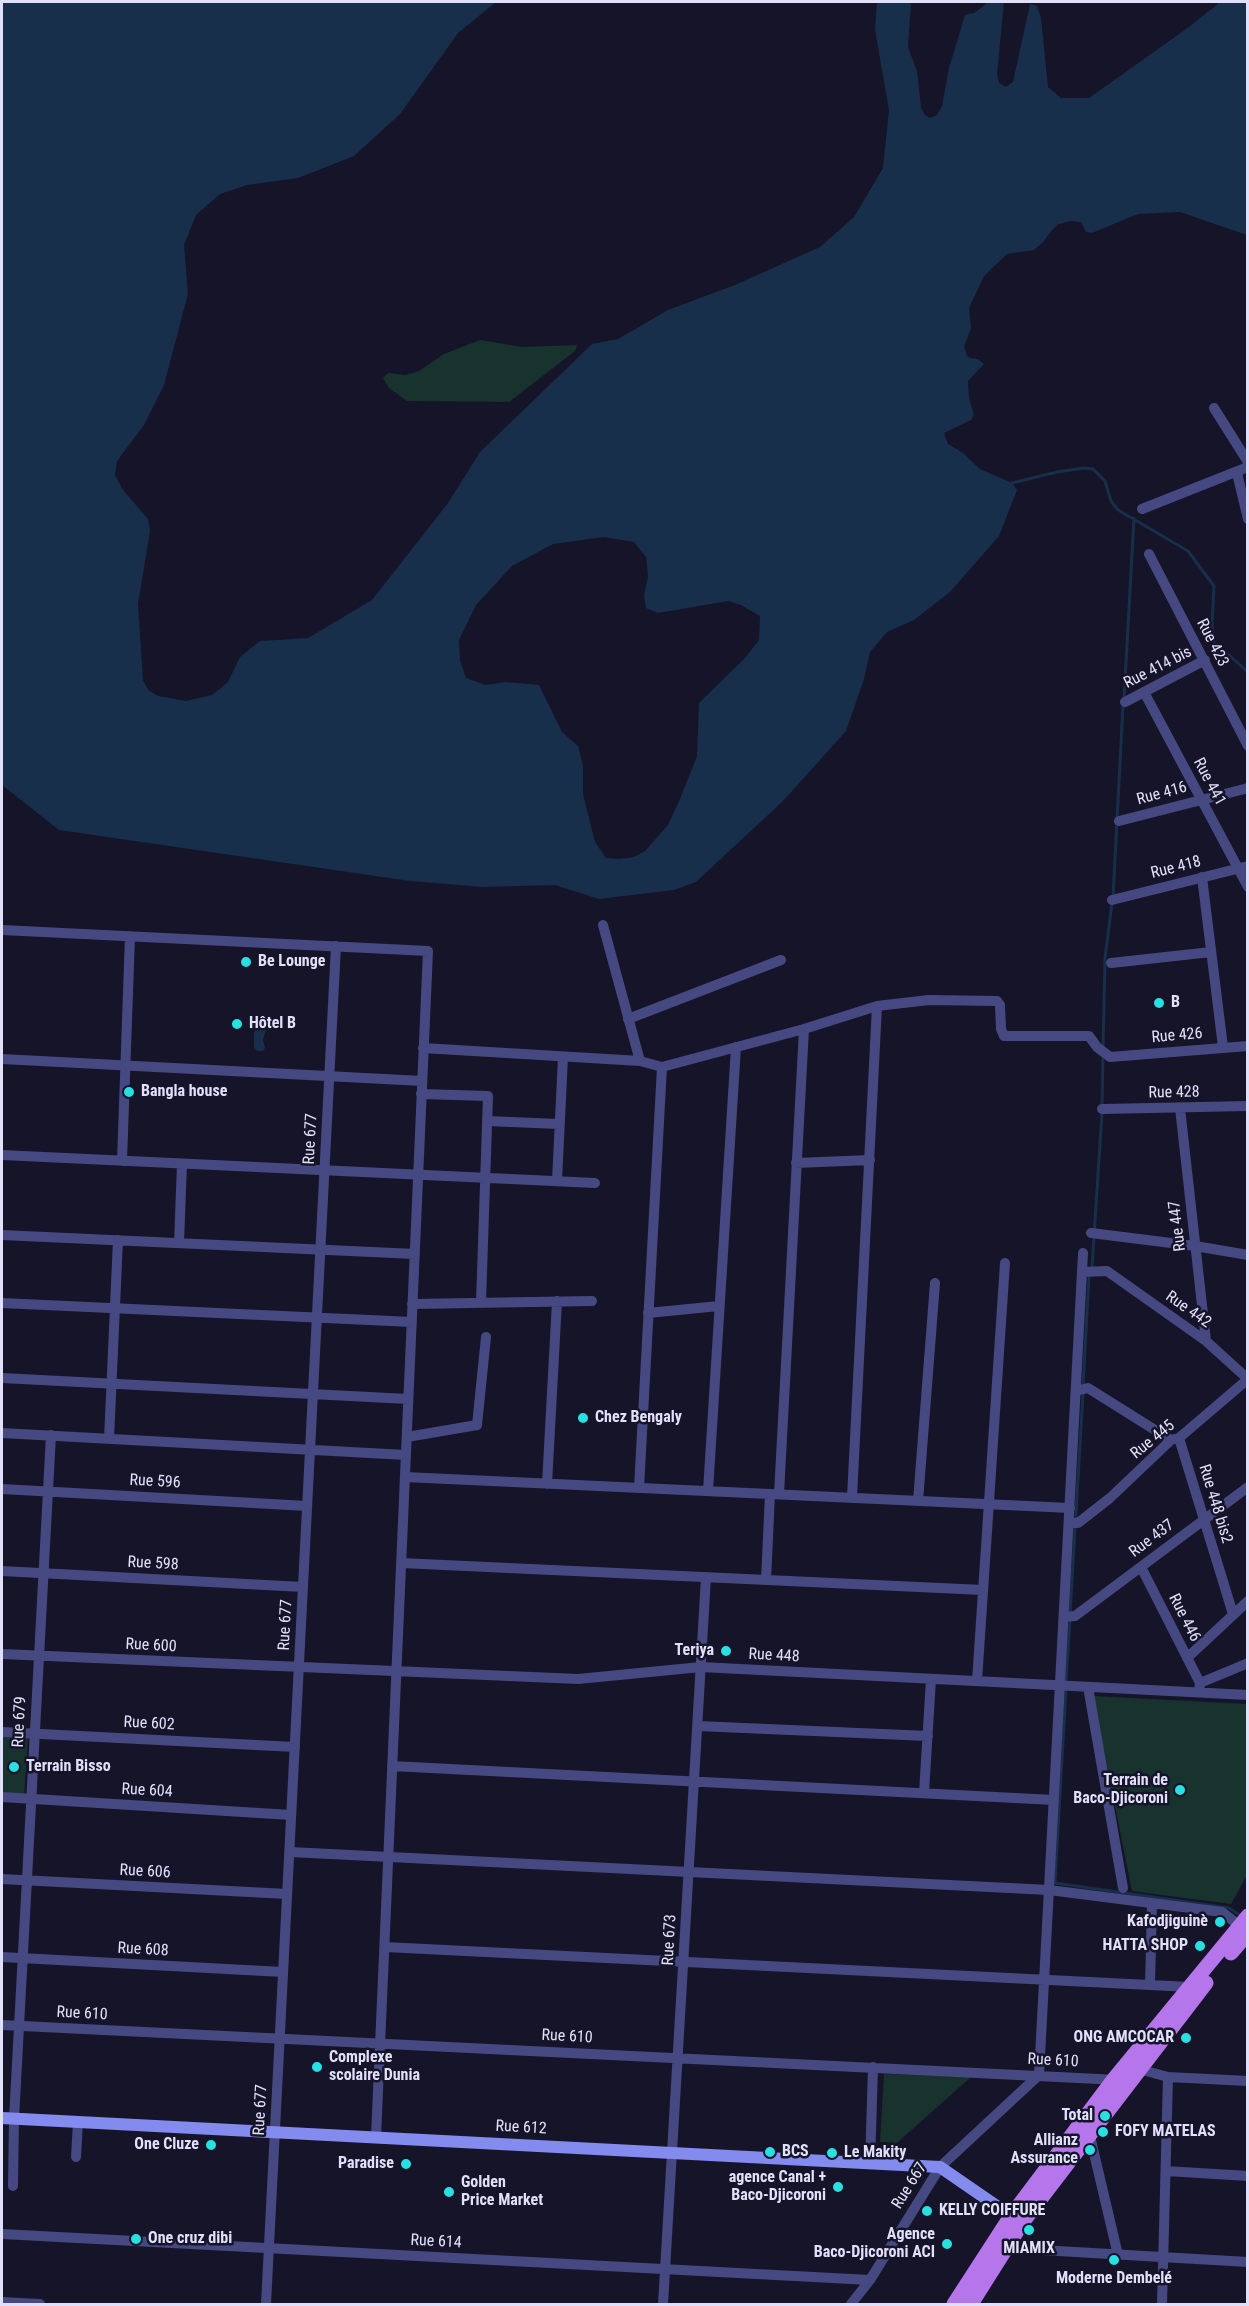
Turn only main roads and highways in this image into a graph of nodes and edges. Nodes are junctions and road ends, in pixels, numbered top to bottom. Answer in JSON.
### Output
{"nodes":[{"id":1,"x":1245,"y":1925,"type":"edge"},
{"id":2,"x":1132,"y":2073,"type":"junction"},
{"id":3,"x":1086,"y":2128,"type":"junction"},
{"id":4,"x":1001,"y":2244,"type":"junction"},
{"id":5,"x":954,"y":2304,"type":"edge"},
{"id":6,"x":971,"y":2304,"type":"edge"}],
"edges":[{"from":1,"to":2,"type":"main road"},
{"from":1,"to":2,"type":"main road"},
{"from":2,"to":3,"type":"main road"},
{"from":2,"to":3,"type":"main road"},
{"from":3,"to":4,"type":"main road"},
{"from":4,"to":5,"type":"main road"},
{"from":4,"to":6,"type":"main road"}]}
